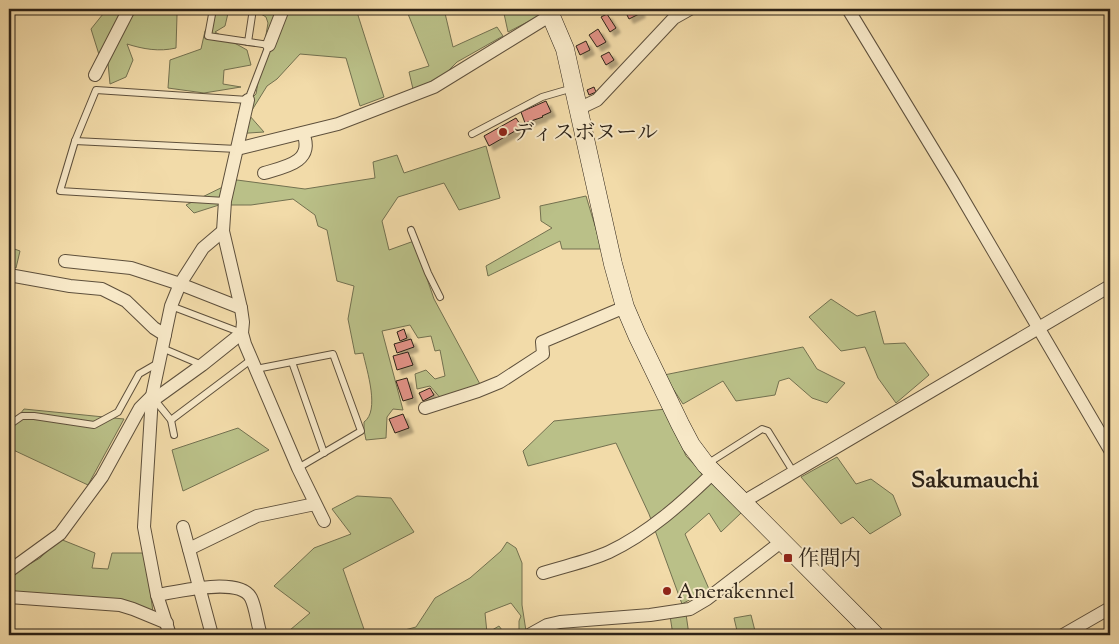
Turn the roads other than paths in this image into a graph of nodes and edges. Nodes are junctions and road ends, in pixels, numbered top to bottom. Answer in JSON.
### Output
{"nodes":[{"id":1,"x":129,"y":9,"type":"edge"},
{"id":2,"x":212,"y":9,"type":"edge"},
{"id":3,"x":254,"y":9,"type":"edge"},
{"id":4,"x":283,"y":9,"type":"edge"},
{"id":5,"x":690,"y":9,"type":"edge"},
{"id":6,"x":848,"y":9,"type":"edge"},
{"id":7,"x":550,"y":12,"type":"edge"},
{"id":8,"x":248,"y":42,"type":"junction"},
{"id":9,"x":269,"y":45,"type":"junction"},
{"id":10,"x":95,"y":75,"type":"dead end"},
{"id":11,"x":574,"y":87,"type":"junction"},
{"id":12,"x":248,"y":100,"type":"junction"},
{"id":13,"x":578,"y":109,"type":"junction"},
{"id":14,"x":303,"y":132,"type":"junction"},
{"id":15,"x":472,"y":134,"type":"dead end"},
{"id":16,"x":75,"y":141,"type":"junction"},
{"id":17,"x":237,"y":149,"type":"junction"},
{"id":18,"x":264,"y":173,"type":"dead end"},
{"id":19,"x":224,"y":201,"type":"junction"},
{"id":20,"x":223,"y":230,"type":"junction"},
{"id":21,"x":411,"y":230,"type":"dead end"},
{"id":22,"x":65,"y":260,"type":"dead end"},
{"id":23,"x":9,"y":275,"type":"edge"},
{"id":24,"x":180,"y":284,"type":"junction"},
{"id":25,"x":1110,"y":286,"type":"edge"},
{"id":26,"x":440,"y":297,"type":"dead end"},
{"id":27,"x":171,"y":306,"type":"junction"},
{"id":28,"x":625,"y":307,"type":"junction"},
{"id":29,"x":241,"y":308,"type":"junction"},
{"id":30,"x":1039,"y":328,"type":"junction"},
{"id":31,"x":242,"y":333,"type":"junction"},
{"id":32,"x":165,"y":335,"type":"junction"},
{"id":33,"x":162,"y":348,"type":"junction"},
{"id":34,"x":292,"y":362,"type":"junction"},
{"id":35,"x":159,"y":363,"type":"junction"},
{"id":36,"x":202,"y":364,"type":"junction"},
{"id":37,"x":254,"y":364,"type":"junction"},
{"id":38,"x":153,"y":399,"type":"junction"},
{"id":39,"x":426,"y":408,"type":"dead end"},
{"id":40,"x":171,"y":420,"type":"junction"},
{"id":41,"x":9,"y":428,"type":"edge"},
{"id":42,"x":174,"y":435,"type":"dead end"},
{"id":43,"x":1110,"y":450,"type":"edge"},
{"id":44,"x":324,"y":453,"type":"junction"},
{"id":45,"x":298,"y":468,"type":"junction"},
{"id":46,"x":710,"y":469,"type":"junction"},
{"id":47,"x":794,"y":473,"type":"junction"},
{"id":48,"x":743,"y":502,"type":"junction"},
{"id":49,"x":316,"y":504,"type":"junction"},
{"id":50,"x":324,"y":521,"type":"dead end"},
{"id":51,"x":183,"y":527,"type":"dead end"},
{"id":52,"x":781,"y":542,"type":"junction"},
{"id":53,"x":189,"y":548,"type":"junction"},
{"id":54,"x":9,"y":572,"type":"edge"},
{"id":55,"x":543,"y":573,"type":"dead end"},
{"id":56,"x":199,"y":588,"type":"junction"},
{"id":57,"x":157,"y":595,"type":"junction"},
{"id":58,"x":9,"y":597,"type":"edge"},
{"id":59,"x":1110,"y":608,"type":"edge"},
{"id":60,"x":168,"y":629,"type":"edge"},
{"id":61,"x":212,"y":635,"type":"edge"},
{"id":62,"x":260,"y":635,"type":"edge"},
{"id":63,"x":529,"y":635,"type":"edge"},
{"id":64,"x":874,"y":635,"type":"edge"},
{"id":65,"x":1063,"y":635,"type":"edge"}],
"edges":[{"from":1,"to":10,"type":"street"},
{"from":2,"to":8,"type":"lane"},
{"from":3,"to":8,"type":"lane"},
{"from":4,"to":9,"type":"street"},
{"from":5,"to":13,"type":"street"},
{"from":6,"to":30,"type":"street"},
{"from":7,"to":11,"type":"main road"},
{"from":7,"to":14,"type":"street"},
{"from":8,"to":9,"type":"lane"},
{"from":9,"to":12,"type":"lane"},
{"from":11,"to":13,"type":"main road"},
{"from":11,"to":15,"type":"lane"},
{"from":12,"to":16,"type":"lane"},
{"from":12,"to":17,"type":"street"},
{"from":13,"to":28,"type":"main road"},
{"from":14,"to":17,"type":"street"},
{"from":14,"to":18,"type":"street"},
{"from":16,"to":17,"type":"lane"},
{"from":16,"to":19,"type":"lane"},
{"from":17,"to":19,"type":"street"},
{"from":19,"to":20,"type":"street"},
{"from":20,"to":24,"type":"street"},
{"from":20,"to":29,"type":"street"},
{"from":21,"to":26,"type":"lane"},
{"from":22,"to":24,"type":"street"},
{"from":23,"to":32,"type":"street"},
{"from":24,"to":27,"type":"street"},
{"from":24,"to":29,"type":"street"},
{"from":25,"to":30,"type":"street"},
{"from":27,"to":31,"type":"lane"},
{"from":27,"to":32,"type":"street"},
{"from":28,"to":39,"type":"street"},
{"from":28,"to":46,"type":"main road"},
{"from":29,"to":31,"type":"street"},
{"from":30,"to":43,"type":"street"},
{"from":30,"to":47,"type":"street"},
{"from":31,"to":36,"type":"street"},
{"from":31,"to":37,"type":"street"},
{"from":32,"to":33,"type":"street"},
{"from":33,"to":35,"type":"street"},
{"from":33,"to":36,"type":"lane"},
{"from":34,"to":37,"type":"lane"},
{"from":34,"to":44,"type":"lane"},
{"from":34,"to":44,"type":"lane"},
{"from":35,"to":38,"type":"street"},
{"from":35,"to":41,"type":"lane"},
{"from":36,"to":38,"type":"street"},
{"from":37,"to":40,"type":"lane"},
{"from":37,"to":45,"type":"street"},
{"from":38,"to":40,"type":"lane"},
{"from":38,"to":54,"type":"street"},
{"from":38,"to":57,"type":"street"},
{"from":40,"to":42,"type":"lane"},
{"from":44,"to":45,"type":"lane"},
{"from":45,"to":49,"type":"street"},
{"from":46,"to":47,"type":"lane"},
{"from":46,"to":48,"type":"main road"},
{"from":46,"to":55,"type":"street"},
{"from":47,"to":48,"type":"street"},
{"from":48,"to":52,"type":"main road"},
{"from":49,"to":50,"type":"street"},
{"from":49,"to":53,"type":"street"},
{"from":51,"to":53,"type":"street"},
{"from":52,"to":63,"type":"street"},
{"from":52,"to":64,"type":"main road"},
{"from":53,"to":56,"type":"street"},
{"from":56,"to":57,"type":"street"},
{"from":56,"to":61,"type":"street"},
{"from":56,"to":62,"type":"street"},
{"from":57,"to":60,"type":"street"},
{"from":58,"to":60,"type":"street"},
{"from":59,"to":65,"type":"street"}]}
